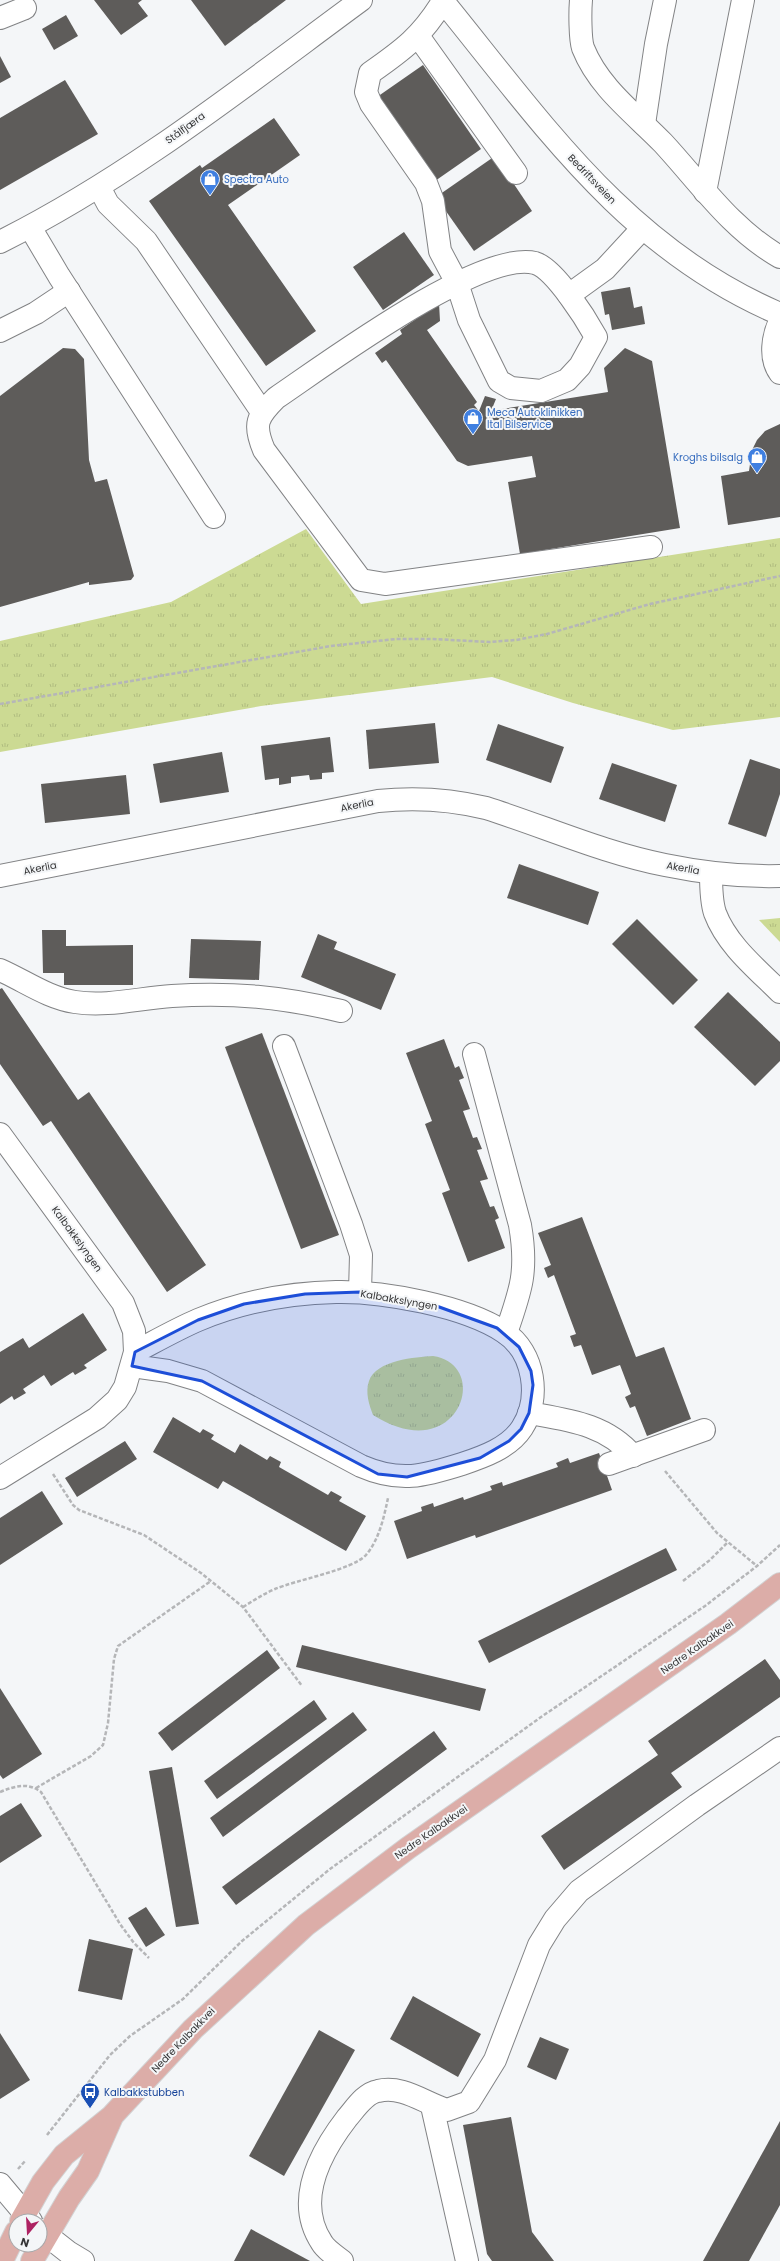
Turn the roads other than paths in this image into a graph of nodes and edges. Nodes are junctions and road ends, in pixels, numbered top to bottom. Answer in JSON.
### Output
{"nodes":[{"id":1,"x":361,"y":0,"type":"edge"},
{"id":2,"x":580,"y":0,"type":"edge"},
{"id":3,"x":665,"y":0,"type":"edge"},
{"id":4,"x":743,"y":0,"type":"edge"},
{"id":5,"x":442,"y":1,"type":"edge"},
{"id":6,"x":26,"y":8,"type":"dead end"},
{"id":7,"x":0,"y":18,"type":"edge"},
{"id":8,"x":418,"y":36,"type":"junction"},
{"id":9,"x":644,"y":124,"type":"junction"},
{"id":10,"x":516,"y":173,"type":"dead end"},
{"id":11,"x":99,"y":187,"type":"junction"},
{"id":12,"x":705,"y":192,"type":"junction"},
{"id":13,"x":30,"y":227,"type":"junction"},
{"id":14,"x":642,"y":229,"type":"junction"},
{"id":15,"x":0,"y":242,"type":"edge"},
{"id":16,"x":780,"y":257,"type":"edge"},
{"id":17,"x":457,"y":283,"type":"junction"},
{"id":18,"x":69,"y":291,"type":"junction"},
{"id":19,"x":569,"y":295,"type":"junction"},
{"id":20,"x":780,"y":314,"type":"edge"},
{"id":21,"x":780,"y":321,"type":"edge"},
{"id":22,"x":2,"y":333,"type":"edge"},
{"id":23,"x":780,"y":373,"type":"edge"},
{"id":24,"x":262,"y":412,"type":"junction"},
{"id":25,"x":214,"y":517,"type":"dead end"},
{"id":26,"x":651,"y":547,"type":"dead end"},
{"id":27,"x":711,"y":873,"type":"junction"},
{"id":28,"x":0,"y":876,"type":"edge"},
{"id":29,"x":780,"y":876,"type":"edge"},
{"id":30,"x":0,"y":970,"type":"edge"},
{"id":31,"x":780,"y":992,"type":"edge"},
{"id":32,"x":341,"y":1011,"type":"dead end"},
{"id":33,"x":284,"y":1046,"type":"dead end"},
{"id":34,"x":474,"y":1054,"type":"dead end"},
{"id":35,"x":0,"y":1134,"type":"edge"},
{"id":36,"x":360,"y":1292,"type":"junction"},
{"id":37,"x":506,"y":1333,"type":"junction"},
{"id":38,"x":133,"y":1359,"type":"junction"},
{"id":39,"x":529,"y":1413,"type":"junction"},
{"id":40,"x":704,"y":1430,"type":"dead end"},
{"id":41,"x":633,"y":1456,"type":"junction"},
{"id":42,"x":609,"y":1464,"type":"dead end"},
{"id":43,"x":0,"y":1478,"type":"edge"},
{"id":44,"x":780,"y":1584,"type":"edge"},
{"id":45,"x":780,"y":1748,"type":"edge"},
{"id":46,"x":432,"y":2106,"type":"junction"},
{"id":47,"x":112,"y":2116,"type":"junction"},
{"id":48,"x":0,"y":2184,"type":"edge"},
{"id":49,"x":18,"y":2213,"type":"edge"},
{"id":50,"x":28,"y":2213,"type":"edge"},
{"id":51,"x":48,"y":2226,"type":"edge"},
{"id":52,"x":48,"y":2237,"type":"edge"},
{"id":53,"x":8,"y":2250,"type":"edge"},
{"id":54,"x":2,"y":2261,"type":"edge"},
{"id":55,"x":84,"y":2261,"type":"edge"},
{"id":56,"x":342,"y":2261,"type":"edge"},
{"id":57,"x":467,"y":2261,"type":"edge"}],
"edges":[{"from":1,"to":11,"type":"street","name":"Stålfjæra"},
{"from":2,"to":9,"type":"street"},
{"from":3,"to":9,"type":"street"},
{"from":4,"to":12,"type":"street"},
{"from":5,"to":8,"type":"street"},
{"from":5,"to":14,"type":"street","name":"Bedriftsveien"},
{"from":6,"to":7,"type":"street"},
{"from":8,"to":10,"type":"street"},
{"from":8,"to":17,"type":"street"},
{"from":9,"to":12,"type":"street"},
{"from":11,"to":13,"type":"street","name":"Stålfjæra"},
{"from":11,"to":24,"type":"street"},
{"from":12,"to":16,"type":"street"},
{"from":13,"to":15,"type":"street","name":"Stålfjæra"},
{"from":13,"to":18,"type":"street"},
{"from":14,"to":19,"type":"street"},
{"from":14,"to":20,"type":"street","name":"Bedriftsveien"},
{"from":17,"to":19,"type":"street"},
{"from":17,"to":19,"type":"street"},
{"from":17,"to":24,"type":"street"},
{"from":18,"to":22,"type":"street"},
{"from":18,"to":25,"type":"street"},
{"from":21,"to":23,"type":"street"},
{"from":24,"to":26,"type":"street"},
{"from":27,"to":28,"type":"street","name":"Akerlia"},
{"from":27,"to":29,"type":"street","name":"Akerlia"},
{"from":27,"to":31,"type":"street","name":"Akerlia"},
{"from":30,"to":32,"type":"street"},
{"from":33,"to":36,"type":"street"},
{"from":34,"to":37,"type":"street"},
{"from":35,"to":38,"type":"street","name":"Kalbakkslyngen"},
{"from":36,"to":37,"type":"street","name":"Kalbakkslyngen"},
{"from":36,"to":38,"type":"street","name":"Kalbakkslyngen"},
{"from":37,"to":39,"type":"street","name":"Kalbakkslyngen"},
{"from":38,"to":39,"type":"street","name":"Kalbakkslyngen"},
{"from":38,"to":43,"type":"street"},
{"from":39,"to":41,"type":"street"},
{"from":40,"to":41,"type":"street"},
{"from":41,"to":42,"type":"street"},
{"from":44,"to":47,"type":"main road","name":"Nedre Kalbakkvei"},
{"from":45,"to":46,"type":"street"},
{"from":46,"to":56,"type":"street"},
{"from":46,"to":57,"type":"street"},
{"from":47,"to":50,"type":"main road","name":"Nedre Kalbakkvei"},
{"from":47,"to":51,"type":"main road","name":"Nedre Kalbakkvei"},
{"from":48,"to":49,"type":"street"},
{"from":52,"to":55,"type":"street"},
{"from":53,"to":54,"type":"main road","name":"Nedre Kalbakkvei"}]}
